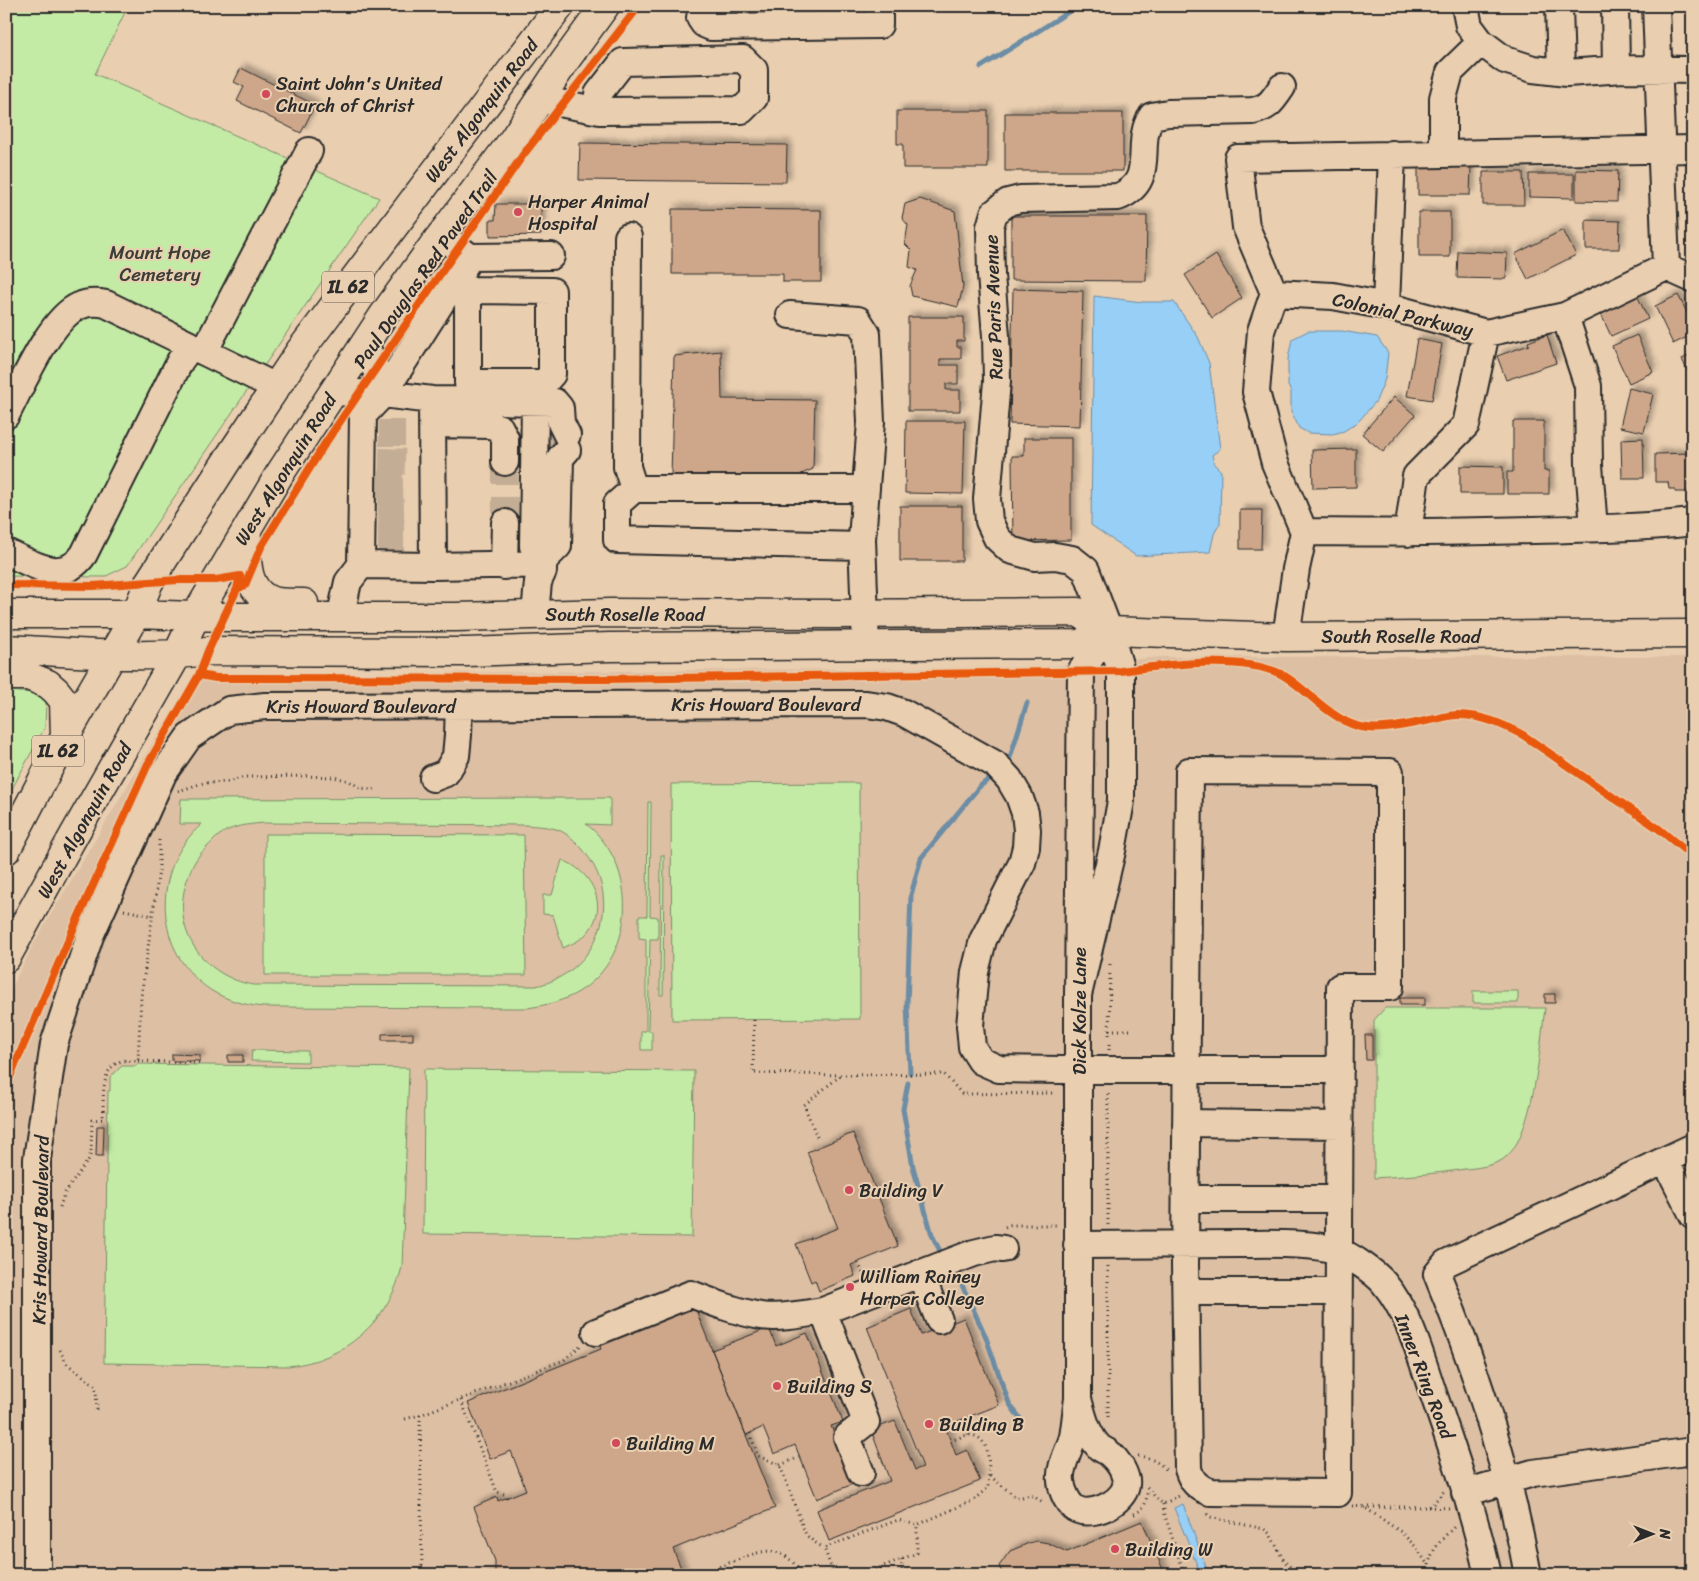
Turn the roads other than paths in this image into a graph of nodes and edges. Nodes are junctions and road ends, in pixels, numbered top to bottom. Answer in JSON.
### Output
{"nodes":[{"id":1,"x":560,"y":6,"type":"edge"},
{"id":2,"x":605,"y":6,"type":"edge"},
{"id":3,"x":702,"y":6,"type":"edge"},
{"id":4,"x":879,"y":6,"type":"edge"},
{"id":5,"x":1465,"y":6,"type":"edge"},
{"id":6,"x":1560,"y":6,"type":"edge"},
{"id":7,"x":1615,"y":6,"type":"edge"},
{"id":8,"x":1656,"y":6,"type":"edge"},
{"id":9,"x":1480,"y":42,"type":"junction"},
{"id":10,"x":1616,"y":70,"type":"junction"},
{"id":11,"x":1659,"y":70,"type":"junction"},
{"id":12,"x":1693,"y":70,"type":"edge"},
{"id":13,"x":1561,"y":72,"type":"junction"},
{"id":14,"x":1282,"y":87,"type":"dead end"},
{"id":15,"x":539,"y":100,"type":"junction"},
{"id":16,"x":600,"y":110,"type":"junction"},
{"id":17,"x":1693,"y":149,"type":"edge"},
{"id":18,"x":1663,"y":150,"type":"junction"},
{"id":19,"x":309,"y":151,"type":"dead end"},
{"id":20,"x":1443,"y":153,"type":"junction"},
{"id":21,"x":1392,"y":154,"type":"junction"},
{"id":22,"x":441,"y":235,"type":"junction"},
{"id":23,"x":628,"y":238,"type":"dead end"},
{"id":24,"x":551,"y":256,"type":"dead end"},
{"id":25,"x":470,"y":257,"type":"junction"},
{"id":26,"x":1666,"y":267,"type":"junction"},
{"id":27,"x":1693,"y":279,"type":"edge"},
{"id":28,"x":458,"y":290,"type":"junction"},
{"id":29,"x":1274,"y":294,"type":"junction"},
{"id":30,"x":1386,"y":306,"type":"junction"},
{"id":31,"x":790,"y":315,"type":"dead end"},
{"id":32,"x":1564,"y":316,"type":"junction"},
{"id":33,"x":1486,"y":334,"type":"junction"},
{"id":34,"x":365,"y":344,"type":"junction"},
{"id":35,"x":198,"y":349,"type":"junction"},
{"id":36,"x":276,"y":387,"type":"junction"},
{"id":37,"x":333,"y":392,"type":"junction"},
{"id":38,"x":383,"y":394,"type":"junction"},
{"id":39,"x":535,"y":402,"type":"junction"},
{"id":40,"x":6,"y":415,"type":"edge"},
{"id":41,"x":429,"y":423,"type":"junction"},
{"id":42,"x":505,"y":462,"type":"tunnel mouth"},
{"id":43,"x":634,"y":489,"type":"junction"},
{"id":44,"x":866,"y":489,"type":"junction"},
{"id":45,"x":1693,"y":522,"type":"edge"},
{"id":46,"x":505,"y":523,"type":"tunnel mouth"},
{"id":47,"x":1594,"y":528,"type":"junction"},
{"id":48,"x":247,"y":529,"type":"junction"},
{"id":49,"x":1304,"y":532,"type":"junction"},
{"id":50,"x":1408,"y":533,"type":"junction"},
{"id":51,"x":862,"y":546,"type":"junction"},
{"id":52,"x":6,"y":552,"type":"edge"},
{"id":53,"x":544,"y":564,"type":"junction"},
{"id":54,"x":362,"y":565,"type":"junction"},
{"id":55,"x":433,"y":566,"type":"junction"},
{"id":56,"x":504,"y":566,"type":"junction"},
{"id":57,"x":343,"y":605,"type":"junction"},
{"id":58,"x":865,"y":613,"type":"junction"},
{"id":59,"x":6,"y":614,"type":"edge"},
{"id":60,"x":136,"y":614,"type":"junction"},
{"id":61,"x":548,"y":614,"type":"junction"},
{"id":62,"x":195,"y":617,"type":"junction"},
{"id":63,"x":455,"y":617,"type":"junction"},
{"id":64,"x":1109,"y":631,"type":"junction"},
{"id":65,"x":1693,"y":634,"type":"edge"},
{"id":66,"x":1286,"y":637,"type":"junction"},
{"id":67,"x":866,"y":646,"type":"junction"},
{"id":68,"x":6,"y":649,"type":"edge"},
{"id":69,"x":114,"y":655,"type":"junction"},
{"id":70,"x":177,"y":655,"type":"junction"},
{"id":71,"x":6,"y":676,"type":"edge"},
{"id":72,"x":459,"y":705,"type":"junction"},
{"id":73,"x":65,"y":737,"type":"junction"},
{"id":74,"x":433,"y":778,"type":"dead end"},
{"id":75,"x":6,"y":850,"type":"edge"},
{"id":76,"x":6,"y":958,"type":"edge"},
{"id":77,"x":1078,"y":996,"type":"junction"},
{"id":78,"x":1187,"y":1070,"type":"junction"},
{"id":79,"x":1340,"y":1070,"type":"junction"},
{"id":80,"x":1065,"y":1078,"type":"junction"},
{"id":81,"x":1186,"y":1123,"type":"junction"},
{"id":82,"x":1340,"y":1124,"type":"junction"},
{"id":83,"x":1693,"y":1147,"type":"edge"},
{"id":84,"x":1665,"y":1160,"type":"junction"},
{"id":85,"x":1186,"y":1200,"type":"junction"},
{"id":86,"x":1339,"y":1200,"type":"junction"},
{"id":87,"x":1693,"y":1215,"type":"edge"},
{"id":88,"x":1186,"y":1244,"type":"junction"},
{"id":89,"x":1077,"y":1245,"type":"junction"},
{"id":90,"x":1004,"y":1249,"type":"dead end"},
{"id":91,"x":1339,"y":1252,"type":"junction"},
{"id":92,"x":920,"y":1273,"type":"junction"},
{"id":93,"x":1186,"y":1292,"type":"junction"},
{"id":94,"x":1338,"y":1292,"type":"junction"},
{"id":95,"x":823,"y":1312,"type":"junction"},
{"id":96,"x":939,"y":1320,"type":"dead end"},
{"id":97,"x":596,"y":1332,"type":"dead end"},
{"id":98,"x":1078,"y":1399,"type":"dead end"},
{"id":99,"x":1693,"y":1452,"type":"edge"},
{"id":100,"x":861,"y":1473,"type":"dead end"},
{"id":101,"x":1508,"y":1481,"type":"junction"},
{"id":102,"x":1454,"y":1496,"type":"junction"},
{"id":103,"x":37,"y":1575,"type":"edge"},
{"id":104,"x":1488,"y":1575,"type":"edge"},
{"id":105,"x":1528,"y":1575,"type":"edge"}],
"edges":[{"from":1,"to":36,"type":"main road","name":"West Algonquin Road","number":"IL 62"},
{"from":2,"to":15,"type":"main road","name":"West Algonquin Road","number":"IL 62"},
{"from":3,"to":4,"type":"street"},
{"from":5,"to":9,"type":"street"},
{"from":6,"to":13,"type":"street"},
{"from":7,"to":10,"type":"street"},
{"from":8,"to":11,"type":"street"},
{"from":9,"to":13,"type":"street"},
{"from":9,"to":20,"type":"street"},
{"from":10,"to":11,"type":"street"},
{"from":10,"to":13,"type":"street"},
{"from":11,"to":12,"type":"street"},
{"from":11,"to":18,"type":"street"},
{"from":14,"to":64,"type":"street","name":"Rue Paris Avenue"},
{"from":15,"to":16,"type":"street"},
{"from":15,"to":22,"type":"main road","name":"West Algonquin Road","number":"IL 62"},
{"from":16,"to":16,"type":"street"},
{"from":17,"to":18,"type":"street"},
{"from":18,"to":20,"type":"street"},
{"from":18,"to":26,"type":"street"},
{"from":19,"to":35,"type":"street"},
{"from":20,"to":21,"type":"street"},
{"from":21,"to":29,"type":"street"},
{"from":21,"to":30,"type":"street"},
{"from":22,"to":25,"type":"street"},
{"from":22,"to":34,"type":"main road","name":"West Algonquin Road","number":"IL 62"},
{"from":23,"to":43,"type":"street"},
{"from":24,"to":25,"type":"street"},
{"from":25,"to":28,"type":"street"},
{"from":26,"to":27,"type":"street"},
{"from":26,"to":32,"type":"street","name":"Colonial Parkway"},
{"from":28,"to":28,"type":"street"},
{"from":28,"to":38,"type":"street"},
{"from":29,"to":30,"type":"street","name":"Colonial Parkway"},
{"from":29,"to":49,"type":"street"},
{"from":30,"to":33,"type":"street","name":"Colonial Parkway"},
{"from":31,"to":44,"type":"street"},
{"from":32,"to":33,"type":"street","name":"Colonial Parkway"},
{"from":32,"to":47,"type":"street"},
{"from":33,"to":50,"type":"street"},
{"from":34,"to":37,"type":"main road","name":"West Algonquin Road","number":"IL 62"},
{"from":34,"to":38,"type":"street"},
{"from":35,"to":36,"type":"street"},
{"from":35,"to":40,"type":"street"},
{"from":35,"to":52,"type":"street"},
{"from":36,"to":60,"type":"main road","name":"West Algonquin Road","number":"IL 62"},
{"from":37,"to":38,"type":"street"},
{"from":37,"to":48,"type":"main road","name":"West Algonquin Road","number":"IL 62"},
{"from":38,"to":41,"type":"street"},
{"from":38,"to":54,"type":"street"},
{"from":39,"to":41,"type":"street"},
{"from":39,"to":53,"type":"street"},
{"from":39,"to":53,"type":"street"},
{"from":41,"to":42,"type":"street"},
{"from":41,"to":55,"type":"street"},
{"from":43,"to":44,"type":"street"},
{"from":43,"to":51,"type":"street"},
{"from":44,"to":51,"type":"street"},
{"from":45,"to":47,"type":"street"},
{"from":46,"to":56,"type":"street"},
{"from":47,"to":50,"type":"street"},
{"from":48,"to":57,"type":"main road"},
{"from":48,"to":62,"type":"main road","name":"West Algonquin Road","number":"IL 62"},
{"from":49,"to":50,"type":"street"},
{"from":49,"to":66,"type":"street"},
{"from":51,"to":58,"type":"street"},
{"from":53,"to":56,"type":"street"},
{"from":53,"to":61,"type":"street"},
{"from":54,"to":55,"type":"street"},
{"from":54,"to":57,"type":"street"},
{"from":55,"to":56,"type":"street"},
{"from":57,"to":63,"type":"main road"},
{"from":58,"to":61,"type":"main road","name":"South Roselle Road"},
{"from":58,"to":64,"type":"main road","name":"South Roselle Road"},
{"from":58,"to":67,"type":"street"},
{"from":59,"to":60,"type":"main road","name":"South Roselle Road"},
{"from":60,"to":62,"type":"main road","name":"South Roselle Road"},
{"from":60,"to":69,"type":"main road","name":"West Algonquin Road","number":"IL 62"},
{"from":61,"to":63,"type":"main road","name":"South Roselle Road"},
{"from":62,"to":63,"type":"main road","name":"South Roselle Road"},
{"from":62,"to":70,"type":"main road","name":"West Algonquin Road","number":"IL 62"},
{"from":64,"to":66,"type":"main road","name":"South Roselle Road"},
{"from":64,"to":67,"type":"main road","name":"South Roselle Road"},
{"from":64,"to":77,"type":"street"},
{"from":64,"to":77,"type":"street","name":"Dick Kolze Lane"},
{"from":65,"to":66,"type":"main road","name":"South Roselle Road"},
{"from":67,"to":70,"type":"main road","name":"South Roselle Road"},
{"from":68,"to":69,"type":"main road","name":"South Roselle Road"},
{"from":69,"to":70,"type":"main road","name":"South Roselle Road"},
{"from":69,"to":73,"type":"main road","name":"West Algonquin Road","number":"IL 62"},
{"from":70,"to":76,"type":"main road","name":"West Algonquin Road","number":"IL 62"},
{"from":71,"to":73,"type":"main road"},
{"from":72,"to":74,"type":"street"},
{"from":72,"to":80,"type":"street","name":"Kris Howard Boulevard"},
{"from":72,"to":103,"type":"street","name":"Kris Howard Boulevard"},
{"from":73,"to":75,"type":"main road","name":"West Algonquin Road","number":"IL 62"},
{"from":77,"to":80,"type":"street","name":"Dick Kolze Lane"},
{"from":78,"to":79,"type":"street","name":"Kris Howard Boulevard"},
{"from":78,"to":79,"type":"street"},
{"from":78,"to":80,"type":"street","name":"Kris Howard Boulevard"},
{"from":78,"to":81,"type":"street"},
{"from":79,"to":82,"type":"street"},
{"from":80,"to":89,"type":"street","name":"Dick Kolze Lane"},
{"from":81,"to":82,"type":"street"},
{"from":81,"to":85,"type":"street"},
{"from":82,"to":86,"type":"street"},
{"from":83,"to":84,"type":"street"},
{"from":84,"to":87,"type":"street"},
{"from":84,"to":101,"type":"street"},
{"from":85,"to":86,"type":"street"},
{"from":85,"to":88,"type":"street"},
{"from":86,"to":91,"type":"street"},
{"from":88,"to":89,"type":"street","name":"Inner Ring Road"},
{"from":88,"to":91,"type":"street","name":"Inner Ring Road"},
{"from":88,"to":93,"type":"street"},
{"from":89,"to":98,"type":"street","name":"Dick Kolze Lane"},
{"from":90,"to":92,"type":"street"},
{"from":91,"to":94,"type":"street"},
{"from":91,"to":102,"type":"street","name":"Inner Ring Road"},
{"from":92,"to":95,"type":"street"},
{"from":92,"to":96,"type":"street"},
{"from":93,"to":94,"type":"street"},
{"from":93,"to":94,"type":"street"},
{"from":95,"to":97,"type":"street"},
{"from":95,"to":100,"type":"street"},
{"from":99,"to":101,"type":"street"},
{"from":101,"to":102,"type":"street"},
{"from":101,"to":105,"type":"street"},
{"from":102,"to":104,"type":"street","name":"Inner Ring Road"}]}
